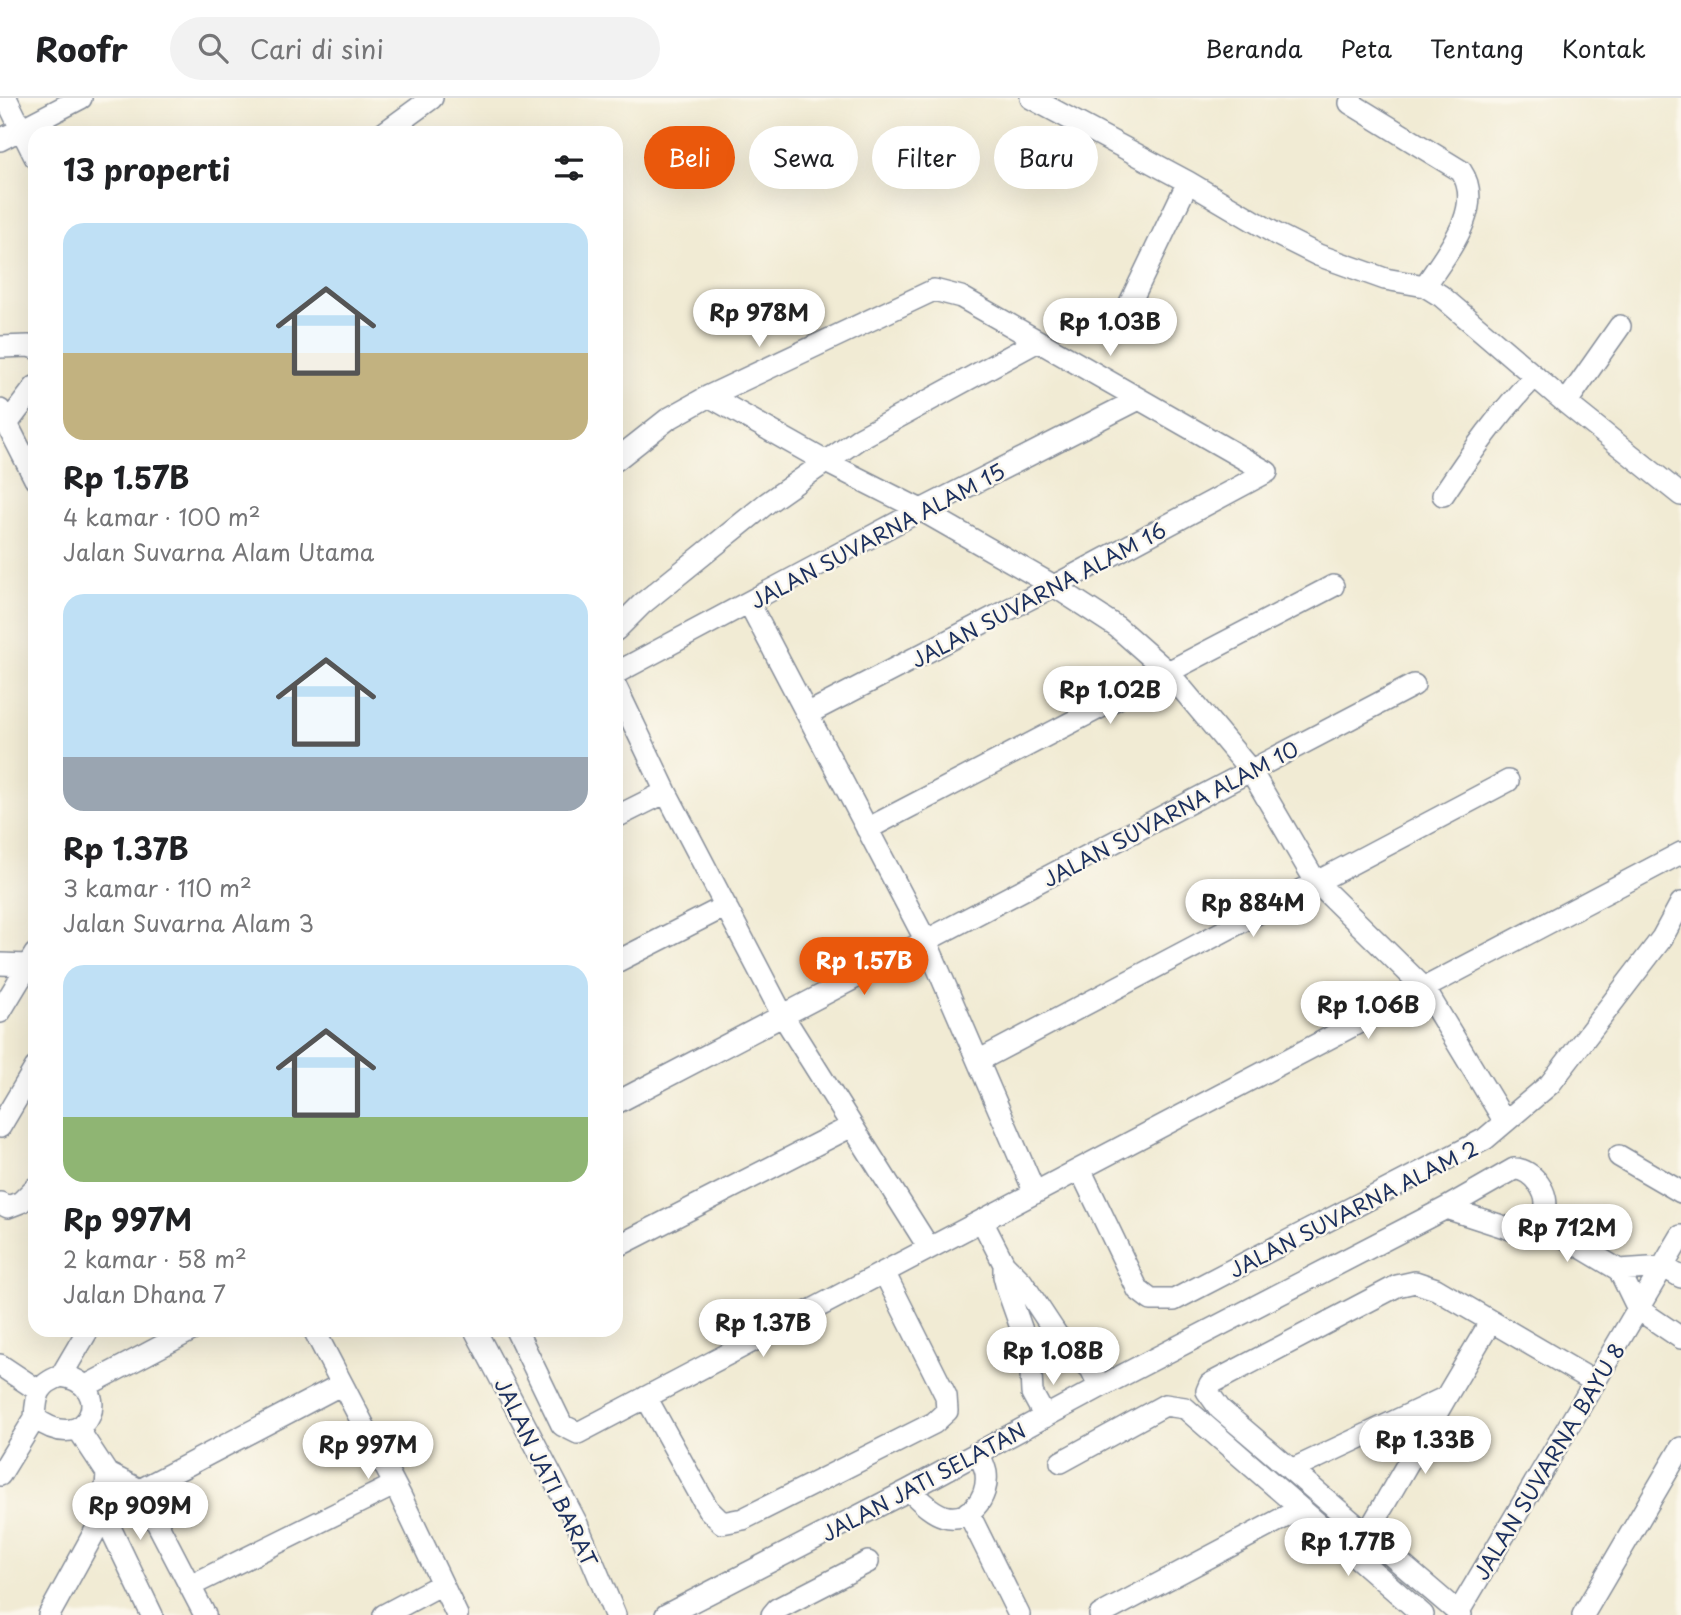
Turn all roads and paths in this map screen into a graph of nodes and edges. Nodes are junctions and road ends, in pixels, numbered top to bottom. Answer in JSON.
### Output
{"nodes":[{"id":1,"x":6,"y":98,"type":"edge"},
{"id":2,"x":81,"y":98,"type":"edge"},
{"id":3,"x":432,"y":98,"type":"edge"},
{"id":4,"x":1031,"y":98,"type":"edge"},
{"id":5,"x":1350,"y":103,"type":"dead end"},
{"id":6,"x":394,"y":126,"type":"edge"},
{"id":7,"x":21,"y":129,"type":"junction"},
{"id":8,"x":0,"y":140,"type":"edge"},
{"id":9,"x":28,"y":143,"type":"edge"},
{"id":10,"x":1188,"y":182,"type":"junction"},
{"id":11,"x":1425,"y":286,"type":"junction"},
{"id":12,"x":1130,"y":303,"type":"dead end"},
{"id":13,"x":1620,"y":326,"type":"dead end"},
{"id":14,"x":1038,"y":341,"type":"junction"},
{"id":15,"x":28,"y":346,"type":"edge"},
{"id":16,"x":0,"y":347,"type":"edge"},
{"id":17,"x":1535,"y":376,"type":"junction"},
{"id":18,"x":28,"y":394,"type":"edge"},
{"id":19,"x":709,"y":396,"type":"junction"},
{"id":20,"x":1139,"y":399,"type":"junction"},
{"id":21,"x":1566,"y":403,"type":"junction"},
{"id":22,"x":4,"y":417,"type":"edge"},
{"id":23,"x":623,"y":454,"type":"edge"},
{"id":24,"x":826,"y":461,"type":"junction"},
{"id":25,"x":28,"y":465,"type":"edge"},
{"id":26,"x":1443,"y":495,"type":"dead end"},
{"id":27,"x":1681,"y":495,"type":"edge"},
{"id":28,"x":921,"y":510,"type":"junction"},
{"id":29,"x":1055,"y":586,"type":"junction"},
{"id":30,"x":1333,"y":586,"type":"dead end"},
{"id":31,"x":749,"y":603,"type":"junction"},
{"id":32,"x":623,"y":623,"type":"edge"},
{"id":33,"x":623,"y":669,"type":"edge"},
{"id":34,"x":1168,"y":672,"type":"junction"},
{"id":35,"x":1414,"y":685,"type":"dead end"},
{"id":36,"x":623,"y":702,"type":"edge"},
{"id":37,"x":807,"y":714,"type":"junction"},
{"id":38,"x":1251,"y":771,"type":"junction"},
{"id":39,"x":1508,"y":781,"type":"dead end"},
{"id":40,"x":666,"y":792,"type":"junction"},
{"id":41,"x":623,"y":814,"type":"edge"},
{"id":42,"x":867,"y":829,"type":"junction"},
{"id":43,"x":1681,"y":853,"type":"edge"},
{"id":44,"x":1316,"y":882,"type":"junction"},
{"id":45,"x":1681,"y":903,"type":"edge"},
{"id":46,"x":726,"y":906,"type":"junction"},
{"id":47,"x":926,"y":941,"type":"junction"},
{"id":48,"x":623,"y":958,"type":"edge"},
{"id":49,"x":28,"y":960,"type":"edge"},
{"id":50,"x":0,"y":964,"type":"edge"},
{"id":51,"x":28,"y":966,"type":"edge"},
{"id":52,"x":1424,"y":988,"type":"junction"},
{"id":53,"x":0,"y":1012,"type":"edge"},
{"id":54,"x":783,"y":1016,"type":"junction"},
{"id":55,"x":978,"y":1061,"type":"junction"},
{"id":56,"x":28,"y":1080,"type":"edge"},
{"id":57,"x":623,"y":1099,"type":"edge"},
{"id":58,"x":1505,"y":1122,"type":"junction"},
{"id":59,"x":852,"y":1126,"type":"junction"},
{"id":60,"x":0,"y":1127,"type":"edge"},
{"id":61,"x":1619,"y":1156,"type":"dead end"},
{"id":62,"x":1080,"y":1169,"type":"junction"},
{"id":63,"x":1681,"y":1192,"type":"edge"},
{"id":64,"x":1035,"y":1193,"type":"junction"},
{"id":65,"x":28,"y":1195,"type":"edge"},
{"id":66,"x":0,"y":1203,"type":"edge"},
{"id":67,"x":1446,"y":1208,"type":"junction"},
{"id":68,"x":982,"y":1221,"type":"junction"},
{"id":69,"x":1537,"y":1221,"type":"junction"},
{"id":70,"x":1681,"y":1236,"type":"edge"},
{"id":71,"x":623,"y":1243,"type":"edge"},
{"id":72,"x":929,"y":1248,"type":"junction"},
{"id":73,"x":1004,"y":1264,"type":"junction"},
{"id":74,"x":1619,"y":1270,"type":"junction"},
{"id":75,"x":884,"y":1272,"type":"junction"},
{"id":76,"x":1672,"y":1272,"type":"edge"},
{"id":77,"x":1638,"y":1309,"type":"junction"},
{"id":78,"x":1491,"y":1321,"type":"junction"},
{"id":79,"x":84,"y":1337,"type":"edge"},
{"id":80,"x":179,"y":1337,"type":"edge"},
{"id":81,"x":318,"y":1337,"type":"edge"},
{"id":82,"x":479,"y":1337,"type":"edge"},
{"id":83,"x":519,"y":1337,"type":"edge"},
{"id":84,"x":1681,"y":1338,"type":"edge"},
{"id":85,"x":0,"y":1365,"type":"edge"},
{"id":86,"x":61,"y":1376,"type":"junction"},
{"id":87,"x":1595,"y":1382,"type":"junction"},
{"id":88,"x":342,"y":1384,"type":"junction"},
{"id":89,"x":86,"y":1386,"type":"junction"},
{"id":90,"x":1100,"y":1387,"type":"junction"},
{"id":91,"x":39,"y":1391,"type":"junction"},
{"id":92,"x":646,"y":1397,"type":"junction"},
{"id":93,"x":1447,"y":1397,"type":"junction"},
{"id":94,"x":1045,"y":1417,"type":"junction"},
{"id":95,"x":35,"y":1418,"type":"junction"},
{"id":96,"x":78,"y":1429,"type":"junction"},
{"id":97,"x":1681,"y":1448,"type":"edge"},
{"id":98,"x":979,"y":1453,"type":"junction"},
{"id":99,"x":1061,"y":1462,"type":"dead end"},
{"id":100,"x":1291,"y":1469,"type":"junction"},
{"id":101,"x":107,"y":1473,"type":"junction"},
{"id":102,"x":0,"y":1475,"type":"edge"},
{"id":103,"x":394,"y":1485,"type":"junction"},
{"id":104,"x":140,"y":1490,"type":"junction"},
{"id":105,"x":909,"y":1490,"type":"junction"},
{"id":106,"x":1300,"y":1509,"type":"junction"},
{"id":107,"x":968,"y":1512,"type":"junction"},
{"id":108,"x":104,"y":1515,"type":"junction"},
{"id":109,"x":1367,"y":1534,"type":"junction"},
{"id":110,"x":868,"y":1562,"type":"dead end"},
{"id":111,"x":442,"y":1584,"type":"junction"},
{"id":112,"x":190,"y":1586,"type":"junction"},
{"id":113,"x":146,"y":1613,"type":"edge"},
{"id":114,"x":1459,"y":1614,"type":"edge"},
{"id":115,"x":49,"y":1615,"type":"edge"},
{"id":116,"x":205,"y":1615,"type":"edge"},
{"id":117,"x":384,"y":1615,"type":"edge"},
{"id":118,"x":457,"y":1615,"type":"edge"},
{"id":119,"x":615,"y":1615,"type":"edge"},
{"id":120,"x":666,"y":1615,"type":"edge"},
{"id":121,"x":772,"y":1615,"type":"edge"},
{"id":122,"x":1018,"y":1615,"type":"edge"},
{"id":123,"x":1100,"y":1615,"type":"edge"},
{"id":124,"x":1423,"y":1615,"type":"edge"},
{"id":125,"x":1583,"y":1615,"type":"edge"}],
"edges":[{"from":1,"to":7,"type":"street"},
{"from":2,"to":7,"type":"street"},
{"from":3,"to":6,"type":"street"},
{"from":4,"to":10,"type":"street"},
{"from":5,"to":11,"type":"street"},
{"from":7,"to":8,"type":"street"},
{"from":7,"to":9,"type":"street"},
{"from":10,"to":11,"type":"street"},
{"from":10,"to":12,"type":"street"},
{"from":11,"to":17,"type":"street"},
{"from":13,"to":21,"type":"street"},
{"from":14,"to":19,"type":"street"},
{"from":14,"to":20,"type":"street"},
{"from":14,"to":24,"type":"street"},
{"from":15,"to":16,"type":"street"},
{"from":17,"to":21,"type":"street"},
{"from":17,"to":26,"type":"street"},
{"from":18,"to":22,"type":"street"},
{"from":19,"to":23,"type":"street"},
{"from":19,"to":24,"type":"street"},
{"from":20,"to":28,"type":"street","name":"JALAN SUVARNA ALAM 15"},
{"from":20,"to":29,"type":"street","name":"JALAN SUVARNA ALAM 16"},
{"from":21,"to":27,"type":"street"},
{"from":22,"to":25,"type":"street"},
{"from":24,"to":28,"type":"street"},
{"from":24,"to":32,"type":"street"},
{"from":28,"to":29,"type":"street"},
{"from":28,"to":31,"type":"street","name":"JALAN SUVARNA ALAM 15"},
{"from":29,"to":34,"type":"street"},
{"from":29,"to":37,"type":"street","name":"JALAN SUVARNA ALAM 16"},
{"from":30,"to":34,"type":"street"},
{"from":31,"to":33,"type":"street","name":"JALAN SUVARNA ALAM 15"},
{"from":31,"to":37,"type":"street"},
{"from":34,"to":38,"type":"street"},
{"from":34,"to":42,"type":"street"},
{"from":35,"to":38,"type":"street","name":"JALAN SUVARNA ALAM 10"},
{"from":36,"to":40,"type":"street"},
{"from":37,"to":42,"type":"street"},
{"from":38,"to":44,"type":"street"},
{"from":38,"to":47,"type":"street","name":"JALAN SUVARNA ALAM 10"},
{"from":39,"to":44,"type":"street"},
{"from":40,"to":41,"type":"street"},
{"from":40,"to":46,"type":"street"},
{"from":42,"to":47,"type":"street"},
{"from":43,"to":52,"type":"street"},
{"from":44,"to":52,"type":"street"},
{"from":44,"to":55,"type":"street"},
{"from":45,"to":58,"type":"street","name":"JALAN SUVARNA ALAM 2"},
{"from":46,"to":48,"type":"street"},
{"from":46,"to":54,"type":"street"},
{"from":47,"to":54,"type":"street","name":"JALAN SUVARNA ALAM 10"},
{"from":47,"to":55,"type":"street"},
{"from":49,"to":50,"type":"street"},
{"from":51,"to":53,"type":"street"},
{"from":52,"to":58,"type":"street"},
{"from":52,"to":62,"type":"street"},
{"from":54,"to":57,"type":"street","name":"JALAN SUVARNA ALAM 10"},
{"from":54,"to":59,"type":"street"},
{"from":55,"to":64,"type":"street"},
{"from":56,"to":60,"type":"street"},
{"from":58,"to":62,"type":"street","name":"JALAN SUVARNA ALAM 2"},
{"from":59,"to":71,"type":"street"},
{"from":59,"to":72,"type":"street"},
{"from":61,"to":63,"type":"street"},
{"from":62,"to":64,"type":"street"},
{"from":64,"to":68,"type":"street"},
{"from":65,"to":66,"type":"street"},
{"from":67,"to":69,"type":"street"},
{"from":67,"to":69,"type":"street","name":"JALAN JATI SELATAN"},
{"from":67,"to":90,"type":"street","name":"JALAN JATI SELATAN"},
{"from":68,"to":72,"type":"street"},
{"from":68,"to":73,"type":"street"},
{"from":69,"to":74,"type":"street"},
{"from":70,"to":76,"type":"street","name":"JALAN SUVARNA BAYU 8"},
{"from":72,"to":75,"type":"street"},
{"from":73,"to":90,"type":"street"},
{"from":73,"to":94,"type":"street"},
{"from":74,"to":76,"type":"street"},
{"from":74,"to":77,"type":"street"},
{"from":75,"to":92,"type":"street"},
{"from":75,"to":92,"type":"street"},
{"from":76,"to":77,"type":"street","name":"JALAN SUVARNA BAYU 8"},
{"from":77,"to":84,"type":"street"},
{"from":77,"to":87,"type":"street","name":"JALAN SUVARNA BAYU 8"},
{"from":78,"to":87,"type":"street"},
{"from":78,"to":93,"type":"street"},
{"from":78,"to":100,"type":"street"},
{"from":79,"to":86,"type":"street"},
{"from":80,"to":89,"type":"street"},
{"from":81,"to":88,"type":"street"},
{"from":82,"to":119,"type":"street","name":"JALAN JATI BARAT"},
{"from":83,"to":92,"type":"street"},
{"from":85,"to":91,"type":"street"},
{"from":86,"to":89,"type":"street"},
{"from":86,"to":91,"type":"street"},
{"from":87,"to":114,"type":"street","name":"JALAN SUVARNA BAYU 8"},
{"from":88,"to":103,"type":"street"},
{"from":88,"to":104,"type":"street"},
{"from":89,"to":96,"type":"street"},
{"from":90,"to":94,"type":"street","name":"JALAN JATI SELATAN"},
{"from":91,"to":95,"type":"street"},
{"from":93,"to":100,"type":"street"},
{"from":93,"to":109,"type":"street"},
{"from":94,"to":98,"type":"street","name":"JALAN JATI SELATAN"},
{"from":95,"to":96,"type":"street"},
{"from":95,"to":102,"type":"street"},
{"from":96,"to":101,"type":"street"},
{"from":97,"to":125,"type":"street"},
{"from":98,"to":105,"type":"street","name":"JALAN JATI SELATAN"},
{"from":98,"to":107,"type":"street"},
{"from":99,"to":106,"type":"street"},
{"from":100,"to":109,"type":"street"},
{"from":101,"to":104,"type":"street"},
{"from":101,"to":108,"type":"street"},
{"from":103,"to":111,"type":"street"},
{"from":103,"to":112,"type":"street"},
{"from":104,"to":108,"type":"street"},
{"from":104,"to":112,"type":"street"},
{"from":105,"to":107,"type":"street"},
{"from":105,"to":120,"type":"street","name":"JALAN JATI SELATAN"},
{"from":106,"to":123,"type":"street"},
{"from":106,"to":124,"type":"street"},
{"from":107,"to":122,"type":"street"},
{"from":108,"to":113,"type":"street"},
{"from":108,"to":115,"type":"street"},
{"from":109,"to":114,"type":"street"},
{"from":110,"to":121,"type":"street"},
{"from":111,"to":117,"type":"street"},
{"from":111,"to":118,"type":"street"},
{"from":112,"to":116,"type":"street"}]}
